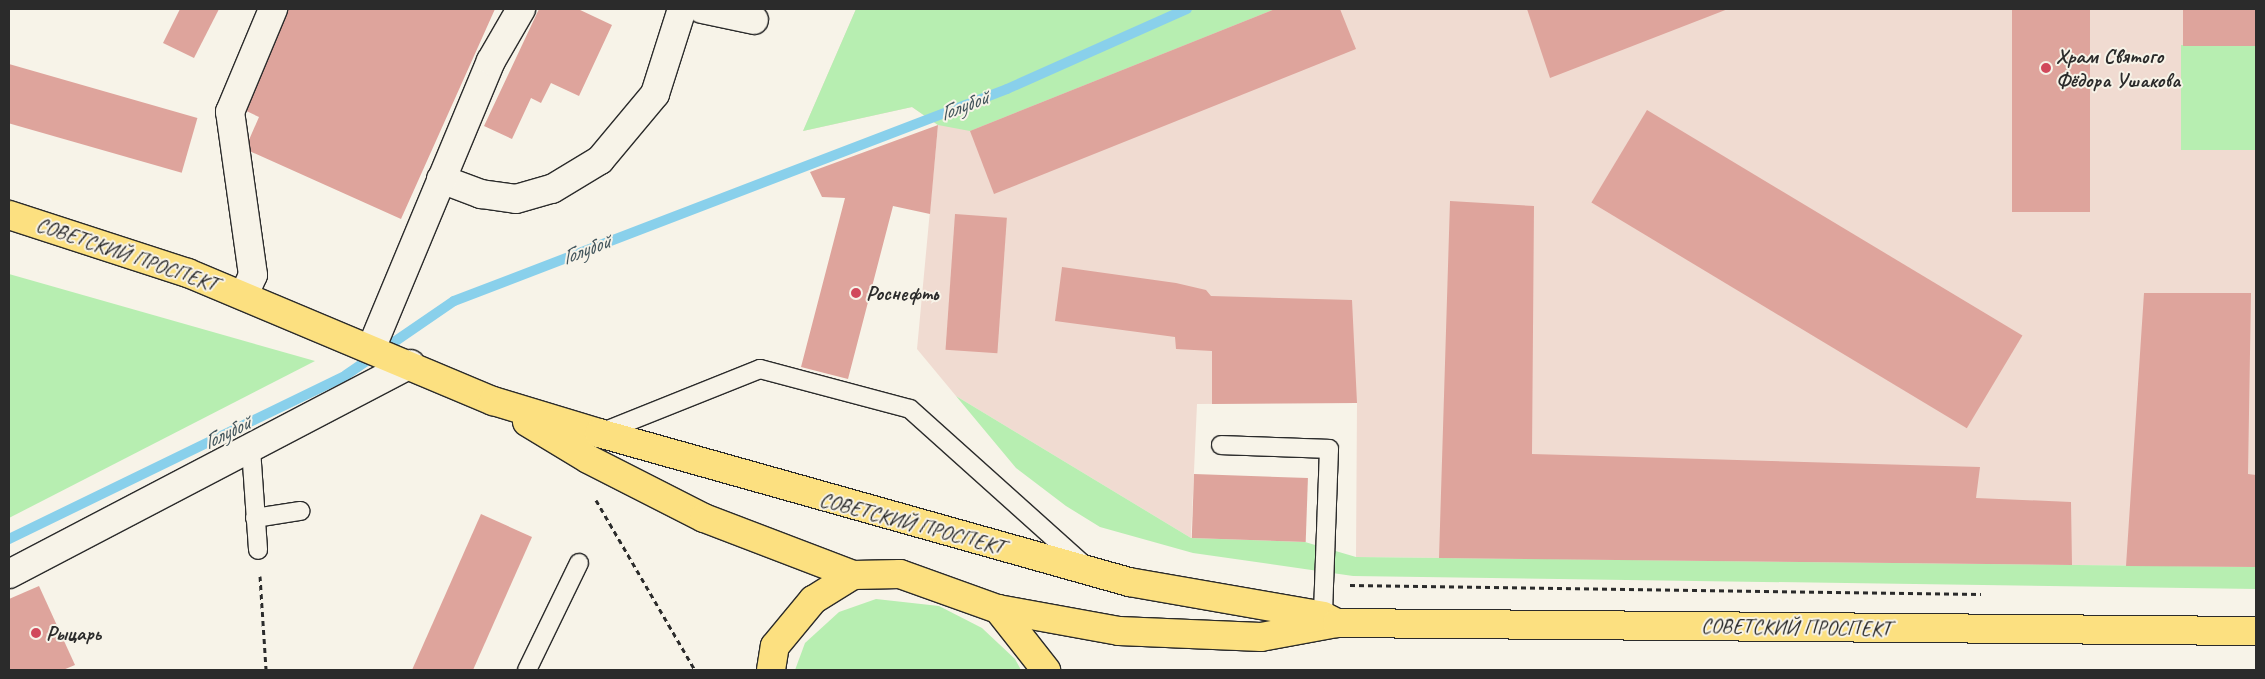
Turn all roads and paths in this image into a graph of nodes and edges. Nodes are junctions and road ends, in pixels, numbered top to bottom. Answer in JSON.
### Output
{"nodes":[{"id":1,"x":273,"y":9,"type":"edge"},
{"id":2,"x":521,"y":9,"type":"edge"},
{"id":3,"x":682,"y":9,"type":"edge"},
{"id":4,"x":702,"y":9,"type":"edge"},
{"id":5,"x":754,"y":20,"type":"dead end"},
{"id":6,"x":441,"y":179,"type":"junction"},
{"id":7,"x":9,"y":215,"type":"edge"},
{"id":8,"x":249,"y":285,"type":"junction"},
{"id":9,"x":382,"y":353,"type":"junction"},
{"id":10,"x":493,"y":401,"type":"junction"},
{"id":11,"x":599,"y":433,"type":"junction"},
{"id":12,"x":1221,"y":445,"type":"dead end"},
{"id":13,"x":251,"y":449,"type":"junction"},
{"id":14,"x":591,"y":493,"type":"dead end"},
{"id":15,"x":300,"y":511,"type":"dead end"},
{"id":16,"x":256,"y":518,"type":"junction"},
{"id":17,"x":258,"y":550,"type":"joint"},
{"id":18,"x":579,"y":564,"type":"dead end"},
{"id":19,"x":1092,"y":572,"type":"junction"},
{"id":20,"x":9,"y":574,"type":"edge"},
{"id":21,"x":853,"y":575,"type":"junction"},
{"id":22,"x":998,"y":609,"type":"junction"},
{"id":23,"x":1330,"y":620,"type":"junction"},
{"id":24,"x":2256,"y":631,"type":"edge"},
{"id":25,"x":266,"y":670,"type":"edge"},
{"id":26,"x":527,"y":670,"type":"edge"},
{"id":27,"x":695,"y":670,"type":"edge"},
{"id":28,"x":771,"y":670,"type":"edge"},
{"id":29,"x":1046,"y":670,"type":"edge"}],
"edges":[{"from":1,"to":8,"type":"street"},
{"from":2,"to":6,"type":"street"},
{"from":3,"to":6,"type":"street"},
{"from":4,"to":5,"type":"street"},
{"from":6,"to":9,"type":"street"},
{"from":7,"to":8,"type":"main road","name":"СОВЕТСКИЙ ПРОСПЕКТ"},
{"from":8,"to":9,"type":"main road","name":"СОВЕТСКИЙ ПРОСПЕКТ"},
{"from":9,"to":10,"type":"main road","name":"СОВЕТСКИЙ ПРОСПЕКТ"},
{"from":9,"to":13,"type":"street"},
{"from":10,"to":11,"type":"main road","name":"СОВЕТСКИЙ ПРОСПЕКТ"},
{"from":10,"to":21,"type":"main road","name":"СОВЕТСКИЙ ПРОСПЕКТ"},
{"from":11,"to":19,"type":"main road","name":"СОВЕТСКИЙ ПРОСПЕКТ"},
{"from":11,"to":19,"type":"lane"},
{"from":12,"to":23,"type":"lane"},
{"from":13,"to":16,"type":"lane"},
{"from":13,"to":20,"type":"street"},
{"from":14,"to":27,"type":"path"},
{"from":15,"to":16,"type":"lane"},
{"from":16,"to":17,"type":"lane"},
{"from":17,"to":25,"type":"path"},
{"from":18,"to":26,"type":"lane"},
{"from":19,"to":23,"type":"main road","name":"СОВЕТСКИЙ ПРОСПЕКТ"},
{"from":21,"to":22,"type":"main road","name":"СОВЕТСКИЙ ПРОСПЕКТ"},
{"from":21,"to":28,"type":"main road"},
{"from":22,"to":23,"type":"main road","name":"СОВЕТСКИЙ ПРОСПЕКТ"},
{"from":22,"to":29,"type":"main road"},
{"from":23,"to":24,"type":"main road","name":"СОВЕТСКИЙ ПРОСПЕКТ"}]}
